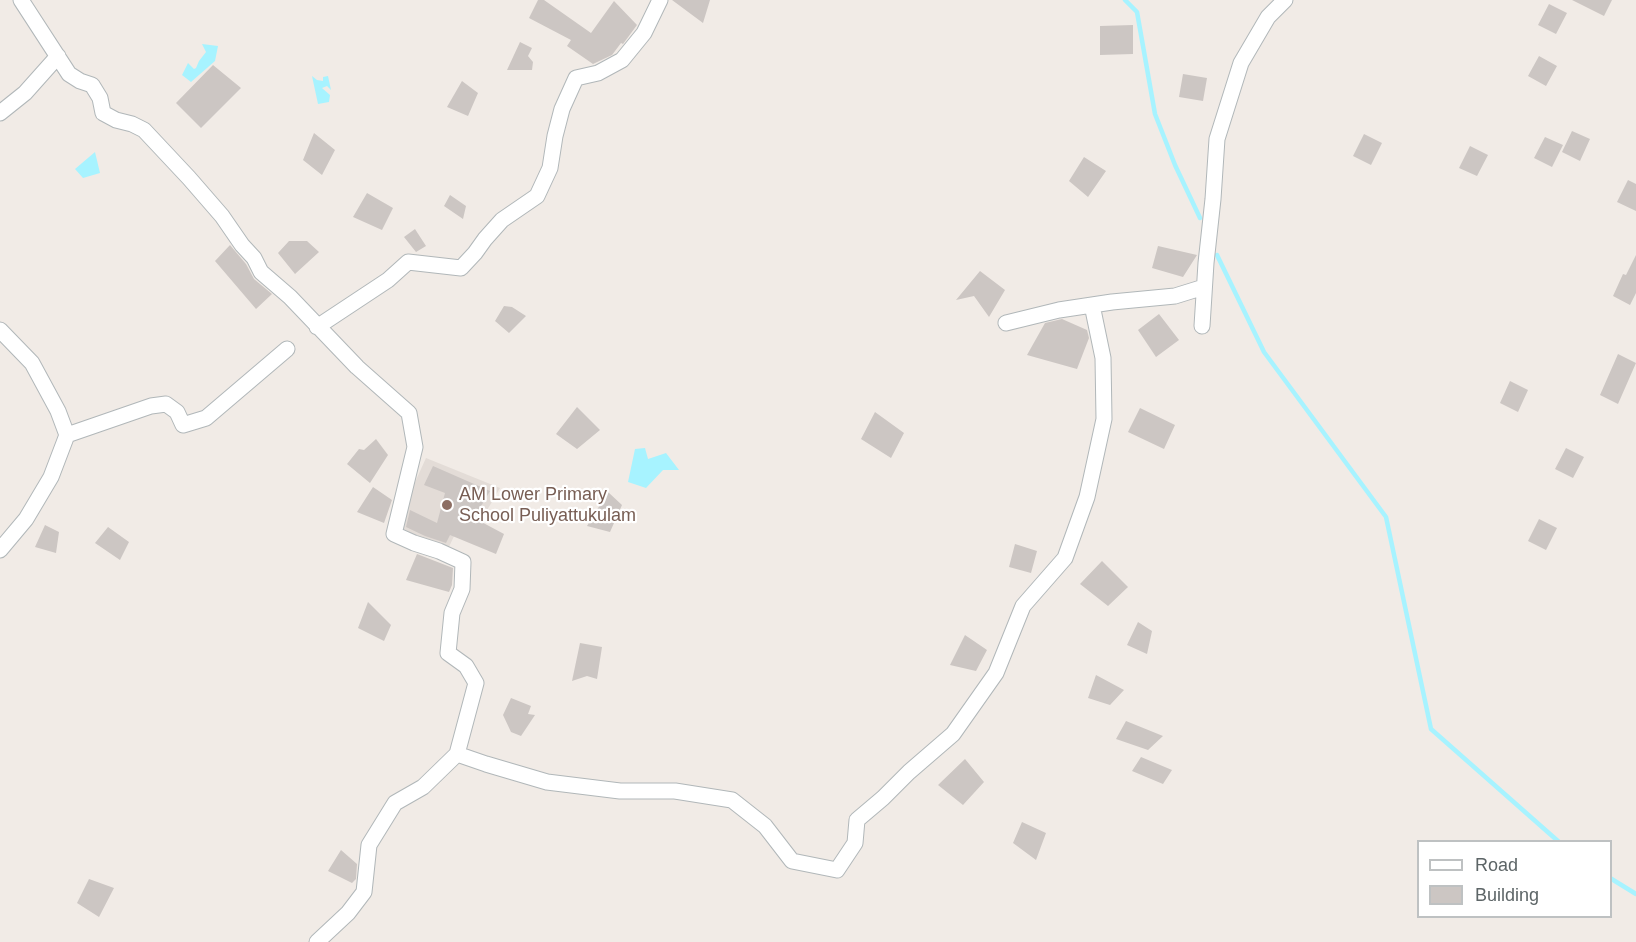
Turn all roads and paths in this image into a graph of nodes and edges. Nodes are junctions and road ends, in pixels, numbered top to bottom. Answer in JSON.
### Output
{"nodes":[{"id":1,"x":21,"y":0,"type":"edge"},
{"id":2,"x":660,"y":0,"type":"edge"},
{"id":3,"x":1285,"y":0,"type":"edge"},
{"id":4,"x":58,"y":56,"type":"junction"},
{"id":5,"x":0,"y":113,"type":"edge"},
{"id":6,"x":1204,"y":287,"type":"junction"},
{"id":7,"x":1092,"y":305,"type":"junction"},
{"id":8,"x":1006,"y":323,"type":"dead end"},
{"id":9,"x":1203,"y":326,"type":"dead end"},
{"id":10,"x":317,"y":327,"type":"junction"},
{"id":11,"x":0,"y":330,"type":"edge"},
{"id":12,"x":287,"y":349,"type":"dead end"},
{"id":13,"x":67,"y":435,"type":"junction"},
{"id":14,"x":0,"y":550,"type":"edge"},
{"id":15,"x":456,"y":754,"type":"junction"},
{"id":16,"x":316,"y":942,"type":"edge"}],
"edges":[{"from":1,"to":4,"type":"street"},
{"from":2,"to":10,"type":"street"},
{"from":3,"to":6,"type":"street"},
{"from":4,"to":5,"type":"street"},
{"from":4,"to":10,"type":"street"},
{"from":6,"to":7,"type":"street"},
{"from":6,"to":9,"type":"street"},
{"from":7,"to":8,"type":"street"},
{"from":7,"to":15,"type":"street"},
{"from":10,"to":15,"type":"street"},
{"from":11,"to":13,"type":"street"},
{"from":12,"to":13,"type":"street"},
{"from":13,"to":14,"type":"street"},
{"from":15,"to":16,"type":"street"}]}
